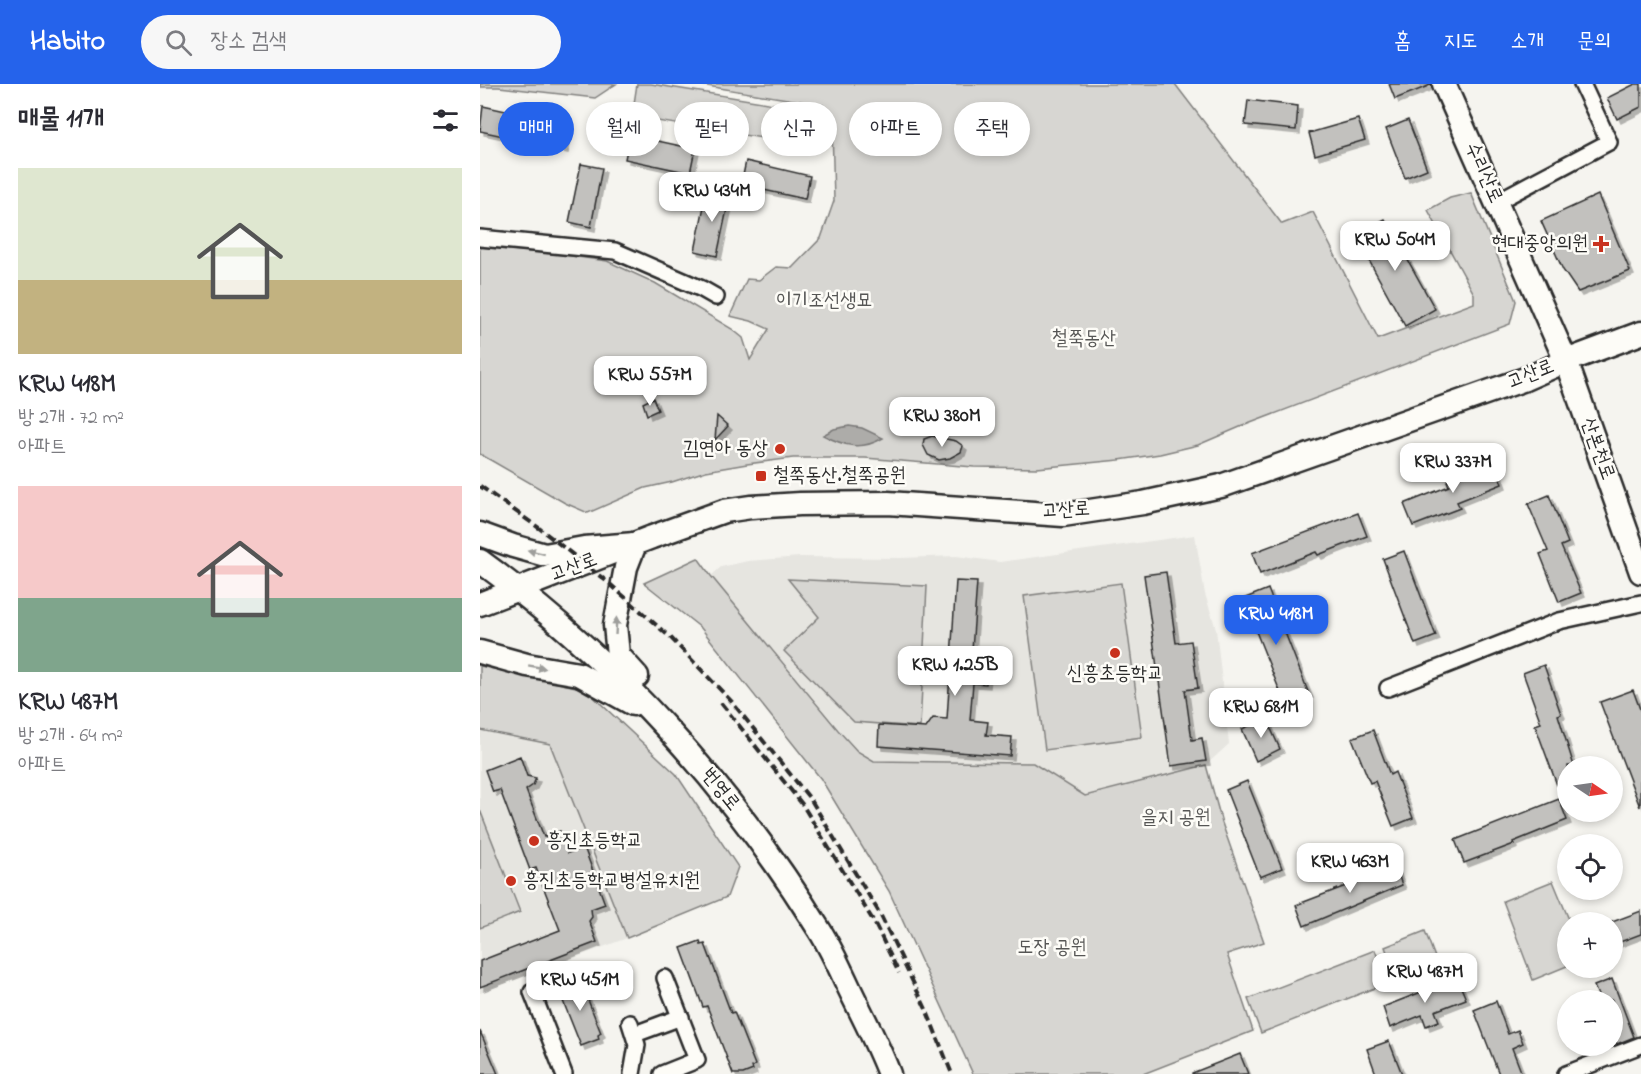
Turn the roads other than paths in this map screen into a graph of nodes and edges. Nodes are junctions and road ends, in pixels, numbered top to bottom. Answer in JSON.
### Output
{"nodes":[{"id":1,"x":1444,"y":84,"type":"edge"},
{"id":2,"x":1582,"y":84,"type":"edge"},
{"id":3,"x":1496,"y":202,"type":"junction"},
{"id":4,"x":480,"y":238,"type":"edge"},
{"id":5,"x":716,"y":297,"type":"dead end"},
{"id":6,"x":1641,"y":333,"type":"edge"},
{"id":7,"x":1566,"y":361,"type":"junction"},
{"id":8,"x":480,"y":534,"type":"edge"},
{"id":9,"x":635,"y":544,"type":"junction"},
{"id":10,"x":480,"y":561,"type":"edge"},
{"id":11,"x":1641,"y":572,"type":"edge"},
{"id":12,"x":518,"y":589,"type":"junction"},
{"id":13,"x":1641,"y":603,"type":"edge"},
{"id":14,"x":480,"y":604,"type":"edge"},
{"id":15,"x":480,"y":652,"type":"edge"},
{"id":16,"x":1388,"y":688,"type":"dead end"},
{"id":17,"x":653,"y":715,"type":"junction"},
{"id":18,"x":665,"y":978,"type":"dead end"},
{"id":19,"x":532,"y":992,"type":"dead end"},
{"id":20,"x":681,"y":1017,"type":"junction"},
{"id":21,"x":1641,"y":1045,"type":"edge"},
{"id":22,"x":564,"y":1074,"type":"edge"},
{"id":23,"x":632,"y":1074,"type":"edge"},
{"id":24,"x":662,"y":1074,"type":"edge"},
{"id":25,"x":889,"y":1074,"type":"edge"},
{"id":26,"x":1566,"y":1074,"type":"edge"}],
"edges":[{"from":1,"to":3,"type":"street","name":"수리산로"},
{"from":2,"to":3,"type":"street"},
{"from":3,"to":7,"type":"street","name":"수리산로"},
{"from":4,"to":5,"type":"street"},
{"from":6,"to":7,"type":"street","name":"고산로"},
{"from":7,"to":9,"type":"street","name":"고산로"},
{"from":7,"to":11,"type":"street","name":"산본천로"},
{"from":9,"to":8,"type":"street","one_way":true},
{"from":9,"to":12,"type":"street","name":"고산로"},
{"from":17,"to":9,"type":"street","one_way":true},
{"from":10,"to":12,"type":"street","name":"번영로"},
{"from":12,"to":14,"type":"street","name":"고산로"},
{"from":12,"to":17,"type":"street","name":"번영로"},
{"from":13,"to":16,"type":"street"},
{"from":15,"to":17,"type":"street","one_way":true},
{"from":17,"to":25,"type":"street","name":"번영로"},
{"from":18,"to":20,"type":"street"},
{"from":19,"to":22,"type":"street"},
{"from":20,"to":23,"type":"street"},
{"from":20,"to":24,"type":"street"},
{"from":21,"to":26,"type":"street"}]}
